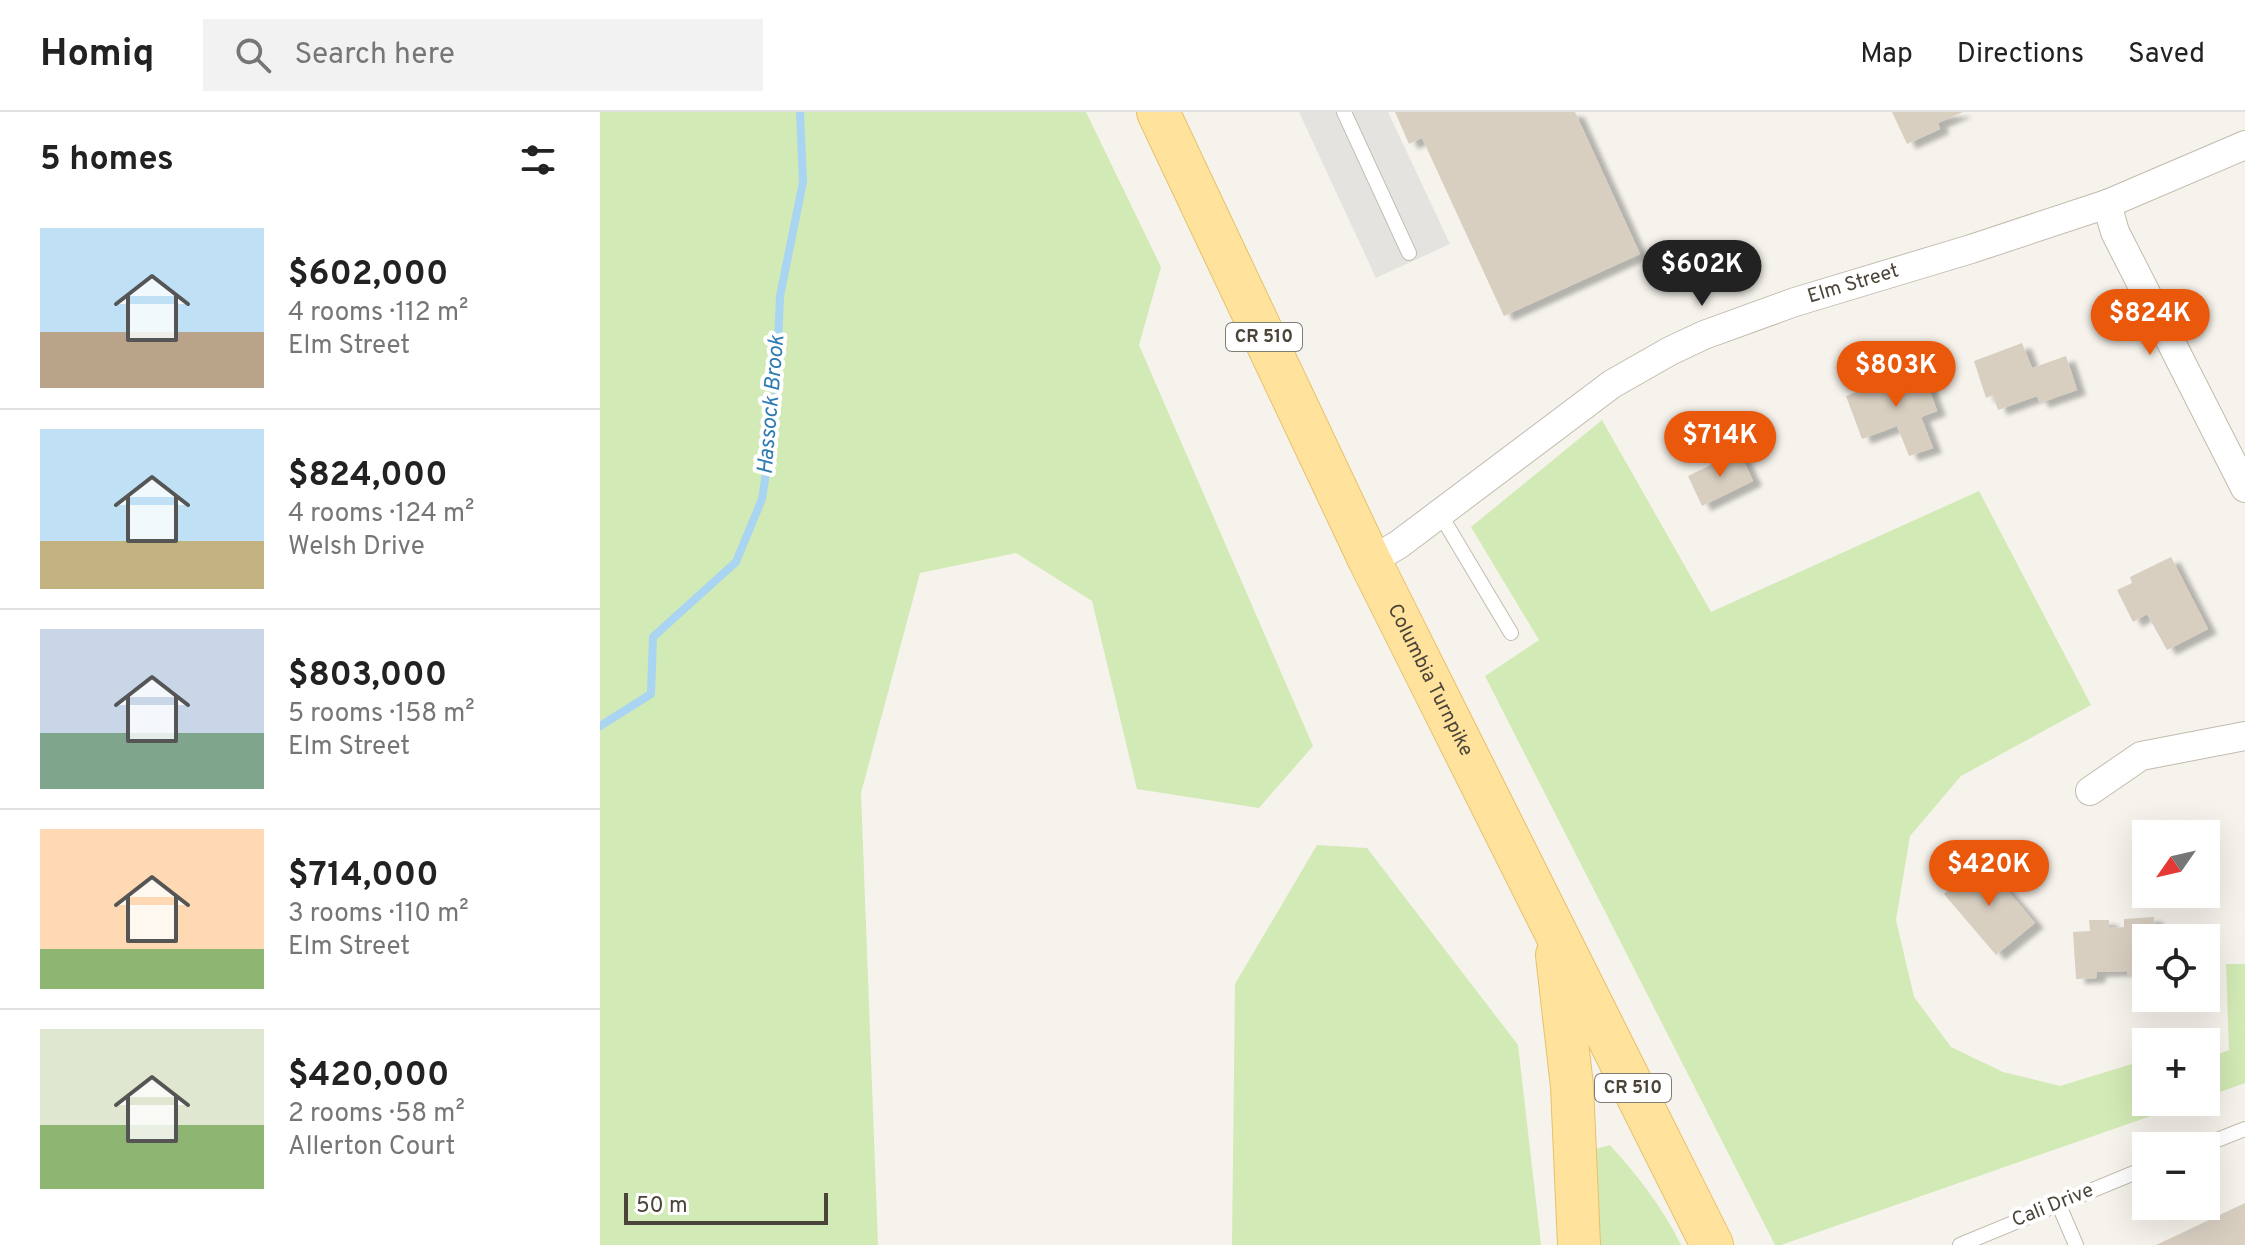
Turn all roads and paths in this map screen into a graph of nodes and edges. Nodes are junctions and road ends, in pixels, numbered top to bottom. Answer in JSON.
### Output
{"nodes":[{"id":1,"x":1158,"y":112,"type":"edge"},
{"id":2,"x":1344,"y":112,"type":"edge"},
{"id":3,"x":2245,"y":145,"type":"edge"},
{"id":4,"x":2107,"y":204,"type":"junction"},
{"id":5,"x":1409,"y":253,"type":"dead end"},
{"id":6,"x":2245,"y":488,"type":"edge"},
{"id":7,"x":1440,"y":514,"type":"junction"},
{"id":8,"x":1370,"y":561,"type":"junction"},
{"id":9,"x":1511,"y":633,"type":"dead end"},
{"id":10,"x":2245,"y":736,"type":"edge"},
{"id":11,"x":2090,"y":791,"type":"dead end"},
{"id":12,"x":1554,"y":930,"type":"junction"},
{"id":13,"x":2245,"y":1129,"type":"edge"},
{"id":14,"x":2220,"y":1139,"type":"edge"},
{"id":15,"x":2132,"y":1174,"type":"edge"},
{"id":16,"x":2058,"y":1203,"type":"junction"},
{"id":17,"x":1579,"y":1245,"type":"edge"},
{"id":18,"x":1712,"y":1245,"type":"edge"},
{"id":19,"x":1960,"y":1245,"type":"edge"},
{"id":20,"x":2076,"y":1245,"type":"edge"}],
"edges":[{"from":1,"to":8,"type":"main road","name":"Columbia Turnpike","number":"CR 510"},
{"from":2,"to":5,"type":"lane"},
{"from":3,"to":4,"type":"street","name":"Elm Street"},
{"from":4,"to":6,"type":"street"},
{"from":4,"to":7,"type":"street","name":"Elm Street"},
{"from":7,"to":8,"type":"street","name":"Elm Street"},
{"from":7,"to":9,"type":"lane"},
{"from":8,"to":12,"type":"main road","name":"Columbia Turnpike","number":"CR 510"},
{"from":10,"to":11,"type":"street"},
{"from":12,"to":17,"type":"main road"},
{"from":12,"to":18,"type":"main road","name":"Columbia Turnpike","number":"CR 510"},
{"from":13,"to":14,"type":"lane"},
{"from":15,"to":16,"type":"lane","name":"Cali Drive"},
{"from":16,"to":19,"type":"lane","name":"Cali Drive"},
{"from":16,"to":20,"type":"lane"}]}
